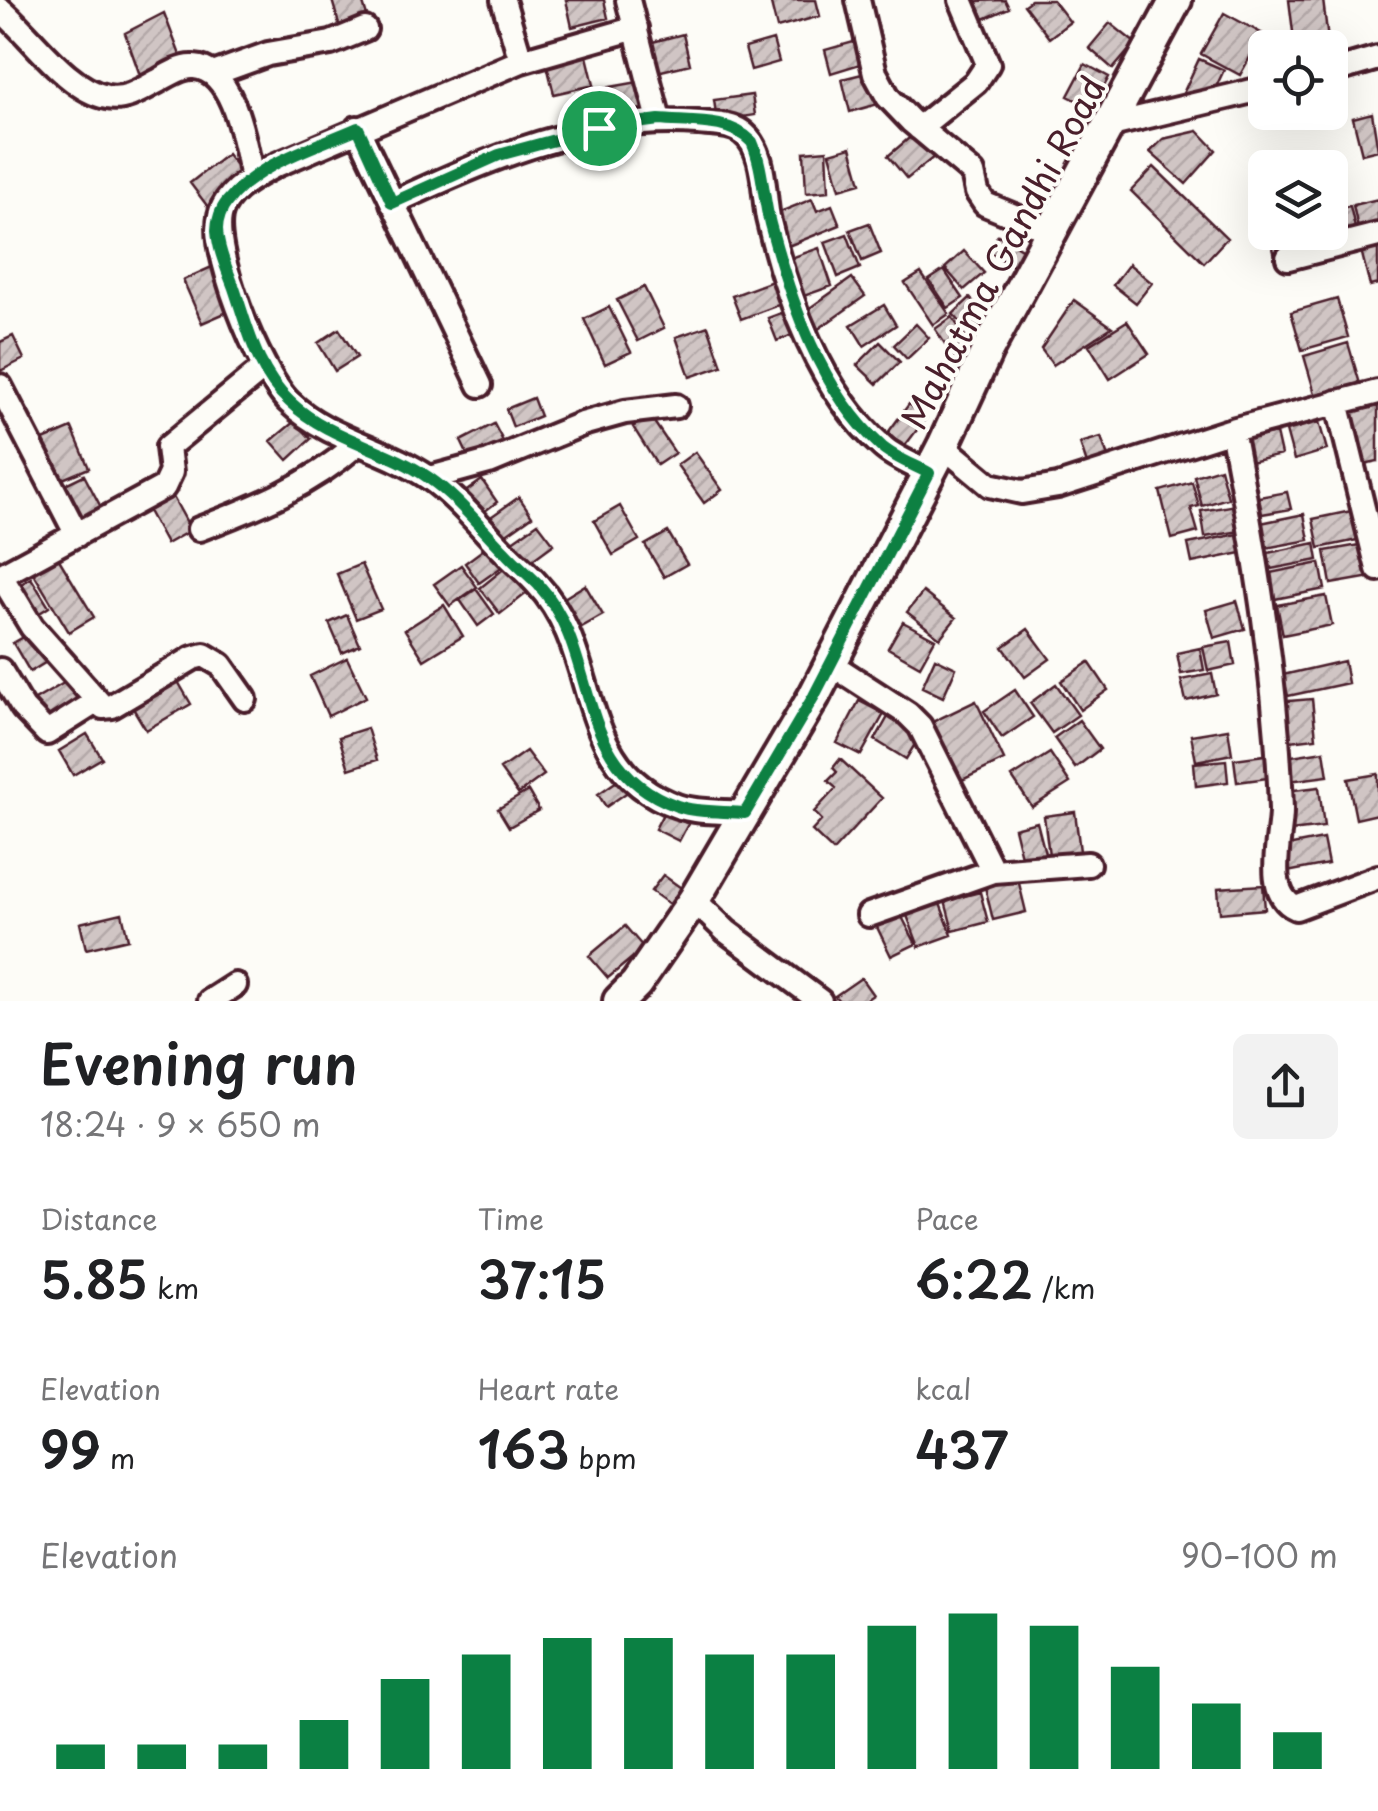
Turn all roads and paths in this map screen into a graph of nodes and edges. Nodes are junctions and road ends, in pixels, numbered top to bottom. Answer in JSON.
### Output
{"nodes":[{"id":1,"x":503,"y":0,"type":"edge"},
{"id":2,"x":628,"y":0,"type":"edge"},
{"id":3,"x":858,"y":0,"type":"edge"},
{"id":4,"x":961,"y":0,"type":"edge"},
{"id":5,"x":1176,"y":0,"type":"edge"},
{"id":6,"x":0,"y":8,"type":"edge"},
{"id":7,"x":636,"y":28,"type":"junction"},
{"id":8,"x":366,"y":29,"type":"dead end"},
{"id":9,"x":1378,"y":58,"type":"edge"},
{"id":10,"x":521,"y":61,"type":"junction"},
{"id":11,"x":1348,"y":67,"type":"edge"},
{"id":12,"x":213,"y":74,"type":"junction"},
{"id":13,"x":1248,"y":92,"type":"edge"},
{"id":14,"x":659,"y":120,"type":"junction"},
{"id":15,"x":1111,"y":125,"type":"junction"},
{"id":16,"x":358,"y":128,"type":"junction"},
{"id":17,"x":919,"y":128,"type":"junction"},
{"id":18,"x":252,"y":178,"type":"junction"},
{"id":19,"x":392,"y":203,"type":"junction"},
{"id":20,"x":1052,"y":232,"type":"junction"},
{"id":21,"x":1378,"y":235,"type":"edge"},
{"id":22,"x":1288,"y":258,"type":"dead end"},
{"id":23,"x":264,"y":368,"type":"junction"},
{"id":24,"x":0,"y":386,"type":"edge"},
{"id":25,"x":480,"y":386,"type":"dead end"},
{"id":26,"x":1378,"y":392,"type":"edge"},
{"id":27,"x":1337,"y":402,"type":"junction"},
{"id":28,"x":676,"y":406,"type":"dead end"},
{"id":29,"x":1232,"y":430,"type":"junction"},
{"id":30,"x":356,"y":445,"type":"junction"},
{"id":31,"x":936,"y":460,"type":"junction"},
{"id":32,"x":430,"y":478,"type":"junction"},
{"id":33,"x":199,"y":529,"type":"dead end"},
{"id":34,"x":77,"y":535,"type":"junction"},
{"id":35,"x":1378,"y":570,"type":"edge"},
{"id":36,"x":0,"y":576,"type":"edge"},
{"id":37,"x":831,"y":664,"type":"junction"},
{"id":38,"x":0,"y":670,"type":"edge"},
{"id":39,"x":245,"y":699,"type":"dead end"},
{"id":40,"x":96,"y":702,"type":"junction"},
{"id":41,"x":745,"y":813,"type":"junction"},
{"id":42,"x":1088,"y":864,"type":"dead end"},
{"id":43,"x":993,"y":871,"type":"junction"},
{"id":44,"x":1378,"y":877,"type":"edge"},
{"id":45,"x":694,"y":900,"type":"junction"},
{"id":46,"x":869,"y":915,"type":"dead end"},
{"id":47,"x":235,"y":985,"type":"dead end"},
{"id":48,"x":210,"y":1001,"type":"edge"},
{"id":49,"x":619,"y":1001,"type":"edge"},
{"id":50,"x":820,"y":1001,"type":"edge"}],
"edges":[{"from":1,"to":10,"type":"street"},
{"from":2,"to":7,"type":"street"},
{"from":3,"to":17,"type":"street"},
{"from":4,"to":17,"type":"street"},
{"from":5,"to":15,"type":"main road","name":"Mahatma Gandhi Road"},
{"from":6,"to":12,"type":"street"},
{"from":7,"to":10,"type":"street"},
{"from":7,"to":14,"type":"street"},
{"from":8,"to":12,"type":"street"},
{"from":9,"to":11,"type":"street"},
{"from":10,"to":16,"type":"street"},
{"from":12,"to":18,"type":"street"},
{"from":13,"to":15,"type":"street"},
{"from":14,"to":19,"type":"street"},
{"from":14,"to":31,"type":"street"},
{"from":15,"to":20,"type":"main road","name":"Mahatma Gandhi Road"},
{"from":16,"to":18,"type":"street"},
{"from":16,"to":19,"type":"street"},
{"from":17,"to":20,"type":"street"},
{"from":18,"to":23,"type":"street"},
{"from":19,"to":25,"type":"street"},
{"from":20,"to":31,"type":"main road","name":"Mahatma Gandhi Road"},
{"from":21,"to":22,"type":"street"},
{"from":23,"to":30,"type":"street"},
{"from":23,"to":34,"type":"street"},
{"from":24,"to":34,"type":"street"},
{"from":26,"to":27,"type":"street"},
{"from":27,"to":29,"type":"street"},
{"from":27,"to":35,"type":"street"},
{"from":28,"to":32,"type":"street"},
{"from":29,"to":31,"type":"street"},
{"from":29,"to":44,"type":"street"},
{"from":30,"to":32,"type":"street"},
{"from":30,"to":33,"type":"street"},
{"from":31,"to":37,"type":"main road","name":"Mahatma Gandhi Road"},
{"from":32,"to":41,"type":"street"},
{"from":34,"to":36,"type":"street"},
{"from":36,"to":40,"type":"street"},
{"from":37,"to":41,"type":"main road","name":"Mahatma Gandhi Road"},
{"from":37,"to":43,"type":"street"},
{"from":38,"to":40,"type":"street"},
{"from":39,"to":40,"type":"street"},
{"from":41,"to":45,"type":"main road","name":"Mahatma Gandhi Road"},
{"from":42,"to":43,"type":"street"},
{"from":43,"to":46,"type":"street"},
{"from":45,"to":49,"type":"main road","name":"Mahatma Gandhi Road"},
{"from":45,"to":50,"type":"street"},
{"from":47,"to":48,"type":"street"}]}
